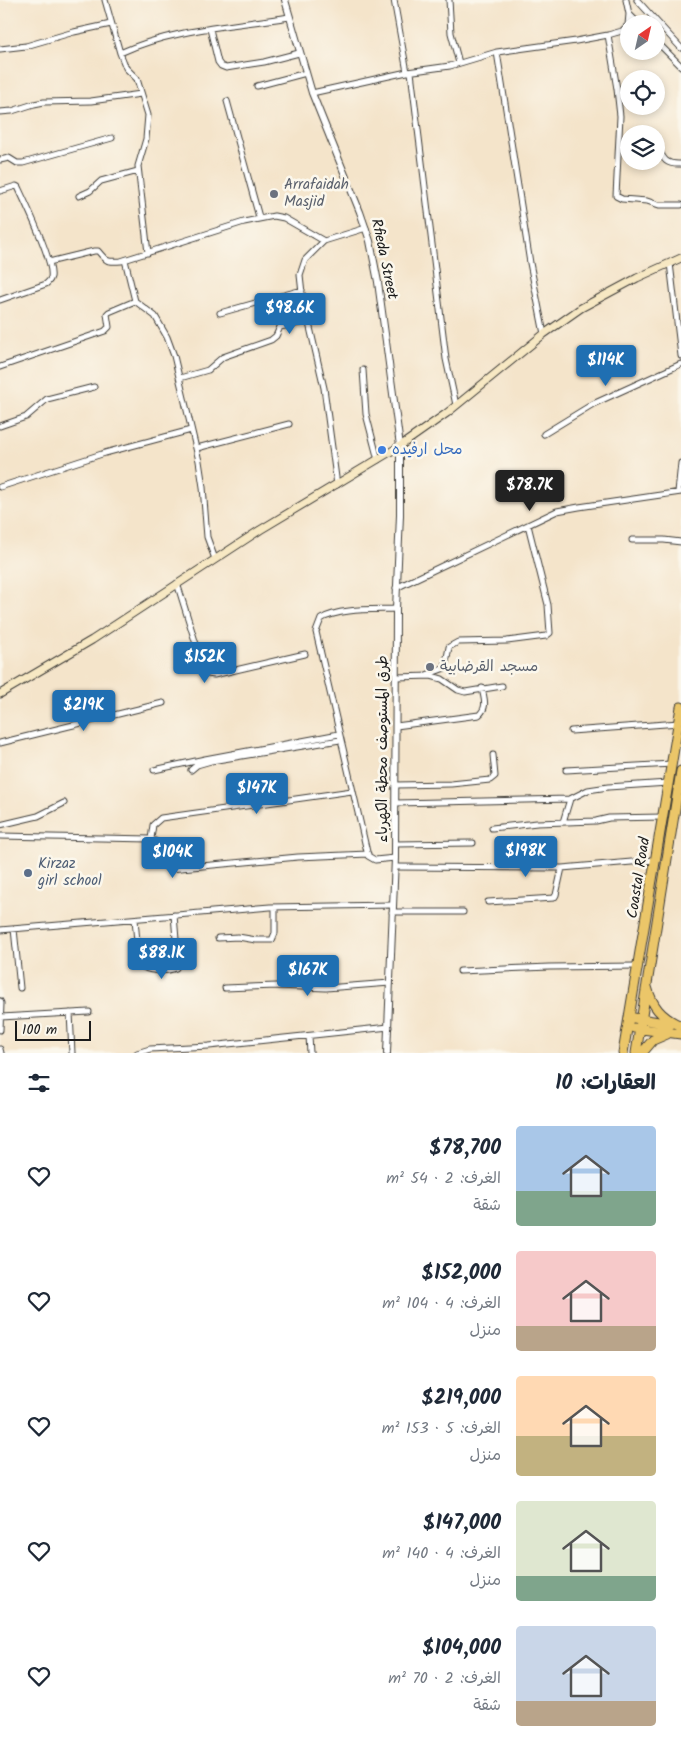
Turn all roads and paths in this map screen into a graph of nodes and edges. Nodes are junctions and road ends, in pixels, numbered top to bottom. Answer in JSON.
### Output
{"nodes":[{"id":1,"x":105,"y":0,"type":"edge"},
{"id":2,"x":285,"y":0,"type":"edge"},
{"id":3,"x":394,"y":0,"type":"edge"},
{"id":4,"x":449,"y":0,"type":"edge"},
{"id":5,"x":626,"y":0,"type":"edge"},
{"id":6,"x":637,"y":0,"type":"edge"},
{"id":7,"x":629,"y":14,"type":"joint"},
{"id":8,"x":289,"y":17,"type":"junction"},
{"id":9,"x":111,"y":24,"type":"junction"},
{"id":10,"x":210,"y":29,"type":"junction"},
{"id":11,"x":608,"y":35,"type":"junction"},
{"id":12,"x":681,"y":48,"type":"edge"},
{"id":13,"x":0,"y":49,"type":"edge"},
{"id":14,"x":665,"y":50,"type":"edge"},
{"id":15,"x":497,"y":52,"type":"junction"},
{"id":16,"x":120,"y":53,"type":"junction"},
{"id":17,"x":300,"y":53,"type":"junction"},
{"id":18,"x":459,"y":63,"type":"junction"},
{"id":19,"x":681,"y":66,"type":"edge"},
{"id":20,"x":409,"y":72,"type":"junction"},
{"id":21,"x":306,"y":73,"type":"junction"},
{"id":22,"x":256,"y":86,"type":"dead end"},
{"id":23,"x":312,"y":93,"type":"junction"},
{"id":24,"x":141,"y":94,"type":"junction"},
{"id":25,"x":227,"y":101,"type":"dead end"},
{"id":26,"x":0,"y":112,"type":"edge"},
{"id":27,"x":112,"y":138,"type":"dead end"},
{"id":28,"x":0,"y":160,"type":"edge"},
{"id":29,"x":665,"y":160,"type":"edge"},
{"id":30,"x":681,"y":164,"type":"edge"},
{"id":31,"x":138,"y":171,"type":"junction"},
{"id":32,"x":0,"y":191,"type":"edge"},
{"id":33,"x":78,"y":196,"type":"dead end"},
{"id":34,"x":681,"y":205,"type":"edge"},
{"id":35,"x":259,"y":217,"type":"junction"},
{"id":36,"x":366,"y":228,"type":"junction"},
{"id":37,"x":324,"y":241,"type":"junction"},
{"id":38,"x":148,"y":253,"type":"junction"},
{"id":39,"x":681,"y":258,"type":"edge"},
{"id":40,"x":125,"y":260,"type":"junction"},
{"id":41,"x":49,"y":262,"type":"junction"},
{"id":42,"x":670,"y":263,"type":"junction"},
{"id":43,"x":302,"y":290,"type":"junction"},
{"id":44,"x":0,"y":300,"type":"edge"},
{"id":45,"x":135,"y":301,"type":"junction"},
{"id":46,"x":220,"y":313,"type":"dead end"},
{"id":47,"x":309,"y":321,"type":"junction"},
{"id":48,"x":544,"y":334,"type":"junction"},
{"id":49,"x":681,"y":356,"type":"edge"},
{"id":50,"x":681,"y":364,"type":"edge"},
{"id":51,"x":0,"y":367,"type":"edge"},
{"id":52,"x":363,"y":370,"type":"dead end"},
{"id":53,"x":180,"y":378,"type":"junction"},
{"id":54,"x":94,"y":387,"type":"dead end"},
{"id":55,"x":456,"y":405,"type":"junction"},
{"id":56,"x":289,"y":424,"type":"dead end"},
{"id":57,"x":0,"y":426,"type":"edge"},
{"id":58,"x":191,"y":430,"type":"junction"},
{"id":59,"x":544,"y":434,"type":"dead end"},
{"id":60,"x":400,"y":446,"type":"junction"},
{"id":61,"x":197,"y":448,"type":"junction"},
{"id":62,"x":378,"y":460,"type":"junction"},
{"id":63,"x":681,"y":463,"type":"edge"},
{"id":64,"x":337,"y":485,"type":"junction"},
{"id":65,"x":0,"y":487,"type":"edge"},
{"id":66,"x":679,"y":492,"type":"edge"},
{"id":67,"x":528,"y":525,"type":"junction"},
{"id":68,"x":632,"y":540,"type":"dead end"},
{"id":69,"x":681,"y":542,"type":"edge"},
{"id":70,"x":215,"y":559,"type":"junction"},
{"id":71,"x":178,"y":583,"type":"junction"},
{"id":72,"x":396,"y":588,"type":"junction"},
{"id":73,"x":396,"y":609,"type":"junction"},
{"id":74,"x":305,"y":654,"type":"dead end"},
{"id":75,"x":426,"y":675,"type":"junction"},
{"id":76,"x":396,"y":677,"type":"junction"},
{"id":77,"x":502,"y":686,"type":"dead end"},
{"id":78,"x":482,"y":688,"type":"junction"},
{"id":79,"x":1,"y":694,"type":"edge"},
{"id":80,"x":163,"y":703,"type":"dead end"},
{"id":81,"x":681,"y":707,"type":"edge"},
{"id":82,"x":678,"y":723,"type":"junction"},
{"id":83,"x":396,"y":726,"type":"junction"},
{"id":84,"x":571,"y":731,"type":"dead end"},
{"id":85,"x":340,"y":737,"type":"junction"},
{"id":86,"x":0,"y":742,"type":"edge"},
{"id":87,"x":493,"y":755,"type":"dead end"},
{"id":88,"x":672,"y":764,"type":"junction"},
{"id":89,"x":154,"y":770,"type":"dead end"},
{"id":90,"x":191,"y":770,"type":"dead end"},
{"id":91,"x":566,"y":770,"type":"dead end"},
{"id":92,"x":681,"y":771,"type":"edge"},
{"id":93,"x":668,"y":783,"type":"junction"},
{"id":94,"x":396,"y":785,"type":"junction"},
{"id":95,"x":352,"y":791,"type":"junction"},
{"id":96,"x":570,"y":799,"type":"junction"},
{"id":97,"x":64,"y":803,"type":"dead end"},
{"id":98,"x":396,"y":803,"type":"junction"},
{"id":99,"x":678,"y":808,"type":"edge"},
{"id":100,"x":663,"y":817,"type":"junction"},
{"id":101,"x":563,"y":822,"type":"junction"},
{"id":102,"x":0,"y":825,"type":"edge"},
{"id":103,"x":492,"y":828,"type":"dead end"},
{"id":104,"x":0,"y":836,"type":"edge"},
{"id":105,"x":151,"y":839,"type":"junction"},
{"id":106,"x":473,"y":843,"type":"dead end"},
{"id":107,"x":395,"y":844,"type":"junction"},
{"id":108,"x":368,"y":854,"type":"junction"},
{"id":109,"x":395,"y":858,"type":"junction"},
{"id":110,"x":656,"y":860,"type":"junction"},
{"id":111,"x":395,"y":867,"type":"junction"},
{"id":112,"x":562,"y":868,"type":"junction"},
{"id":113,"x":488,"y":902,"type":"dead end"},
{"id":114,"x":275,"y":907,"type":"junction"},
{"id":115,"x":393,"y":908,"type":"junction"},
{"id":116,"x":463,"y":912,"type":"dead end"},
{"id":117,"x":174,"y":915,"type":"junction"},
{"id":118,"x":135,"y":919,"type":"junction"},
{"id":119,"x":14,"y":929,"type":"junction"},
{"id":120,"x":0,"y":930,"type":"edge"},
{"id":121,"x":218,"y":938,"type":"dead end"},
{"id":122,"x":637,"y":966,"type":"junction"},
{"id":123,"x":460,"y":971,"type":"dead end"},
{"id":124,"x":390,"y":983,"type":"junction"},
{"id":125,"x":646,"y":984,"type":"junction"},
{"id":126,"x":20,"y":988,"type":"dead end"},
{"id":127,"x":225,"y":988,"type":"dead end"},
{"id":128,"x":0,"y":1001,"type":"edge"},
{"id":129,"x":89,"y":1012,"type":"dead end"},
{"id":130,"x":70,"y":1014,"type":"junction"},
{"id":131,"x":1,"y":1017,"type":"edge"},
{"id":132,"x":628,"y":1017,"type":"junction"},
{"id":133,"x":640,"y":1018,"type":"junction"},
{"id":134,"x":389,"y":1027,"type":"junction"},
{"id":135,"x":627,"y":1027,"type":"junction"},
{"id":136,"x":639,"y":1028,"type":"junction"},
{"id":137,"x":679,"y":1029,"type":"edge"},
{"id":138,"x":0,"y":1030,"type":"edge"},
{"id":139,"x":309,"y":1036,"type":"junction"},
{"id":140,"x":0,"y":1049,"type":"edge"},
{"id":141,"x":1,"y":1053,"type":"edge"},
{"id":142,"x":72,"y":1053,"type":"edge"},
{"id":143,"x":137,"y":1053,"type":"edge"},
{"id":144,"x":310,"y":1053,"type":"edge"},
{"id":145,"x":388,"y":1053,"type":"edge"},
{"id":146,"x":623,"y":1053,"type":"edge"},
{"id":147,"x":636,"y":1053,"type":"edge"},
{"id":148,"x":642,"y":1053,"type":"edge"}],
"edges":[{"from":1,"to":9,"type":"street"},
{"from":2,"to":8,"type":"street","name":"Rfieda Street"},
{"from":3,"to":20,"type":"street"},
{"from":4,"to":18,"type":"street"},
{"from":5,"to":7,"type":"street"},
{"from":6,"to":12,"type":"street"},
{"from":7,"to":11,"type":"street"},
{"from":8,"to":10,"type":"street"},
{"from":8,"to":17,"type":"street","name":"Rfieda Street"},
{"from":9,"to":13,"type":"street"},
{"from":9,"to":16,"type":"street"},
{"from":10,"to":16,"type":"street"},
{"from":10,"to":17,"type":"street"},
{"from":11,"to":15,"type":"street"},
{"from":11,"to":34,"type":"street"},
{"from":14,"to":19,"type":"street"},
{"from":15,"to":18,"type":"street"},
{"from":15,"to":48,"type":"street"},
{"from":16,"to":24,"type":"street"},
{"from":17,"to":21,"type":"street","name":"Rfieda Street"},
{"from":18,"to":20,"type":"street"},
{"from":20,"to":23,"type":"street"},
{"from":20,"to":55,"type":"street"},
{"from":21,"to":22,"type":"street"},
{"from":21,"to":23,"type":"street","name":"Rfieda Street"},
{"from":23,"to":36,"type":"street","name":"Rfieda Street"},
{"from":24,"to":26,"type":"street"},
{"from":24,"to":31,"type":"street"},
{"from":25,"to":35,"type":"street"},
{"from":27,"to":28,"type":"street"},
{"from":29,"to":30,"type":"street"},
{"from":31,"to":33,"type":"street"},
{"from":31,"to":38,"type":"street"},
{"from":32,"to":41,"type":"street"},
{"from":35,"to":37,"type":"street"},
{"from":35,"to":38,"type":"street"},
{"from":36,"to":37,"type":"street"},
{"from":36,"to":60,"type":"street","name":"Rfieda Street"},
{"from":37,"to":43,"type":"street"},
{"from":38,"to":40,"type":"street"},
{"from":39,"to":42,"type":"main road"},
{"from":40,"to":41,"type":"street"},
{"from":40,"to":45,"type":"street"},
{"from":41,"to":44,"type":"street"},
{"from":42,"to":48,"type":"main road"},
{"from":42,"to":49,"type":"street"},
{"from":43,"to":46,"type":"street"},
{"from":43,"to":47,"type":"street"},
{"from":45,"to":51,"type":"street"},
{"from":45,"to":53,"type":"street"},
{"from":47,"to":53,"type":"street"},
{"from":47,"to":64,"type":"street"},
{"from":48,"to":55,"type":"main road"},
{"from":50,"to":59,"type":"street"},
{"from":52,"to":62,"type":"street"},
{"from":53,"to":58,"type":"street"},
{"from":54,"to":57,"type":"street"},
{"from":55,"to":60,"type":"main road"},
{"from":56,"to":61,"type":"street"},
{"from":58,"to":61,"type":"street"},
{"from":58,"to":65,"type":"street"},
{"from":60,"to":62,"type":"main road"},
{"from":60,"to":72,"type":"street","name":"طرق المستوصف محطة الكهرباء"},
{"from":61,"to":70,"type":"street"},
{"from":62,"to":64,"type":"main road"},
{"from":63,"to":66,"type":"street"},
{"from":64,"to":70,"type":"main road"},
{"from":66,"to":67,"type":"street"},
{"from":67,"to":72,"type":"street"},
{"from":67,"to":75,"type":"street"},
{"from":68,"to":69,"type":"street"},
{"from":70,"to":71,"type":"main road"},
{"from":71,"to":74,"type":"street"},
{"from":71,"to":79,"type":"main road"},
{"from":72,"to":73,"type":"street","name":"طرق المستوصف محطة الكهرباء"},
{"from":73,"to":76,"type":"street","name":"طرق المستوصف محطة الكهرباء"},
{"from":73,"to":85,"type":"street"},
{"from":75,"to":76,"type":"street"},
{"from":75,"to":78,"type":"street"},
{"from":76,"to":83,"type":"street","name":"طرق المستوصف محطة الكهرباء"},
{"from":77,"to":78,"type":"street"},
{"from":78,"to":83,"type":"street"},
{"from":80,"to":86,"type":"street"},
{"from":81,"to":82,"type":"highway","name":"Coastal Road"},
{"from":82,"to":84,"type":"street"},
{"from":82,"to":88,"type":"highway","name":"Coastal Road"},
{"from":83,"to":94,"type":"street","name":"طرق المستوصف محطة الكهرباء"},
{"from":85,"to":89,"type":"street"},
{"from":85,"to":90,"type":"street"},
{"from":85,"to":95,"type":"street"},
{"from":87,"to":94,"type":"street"},
{"from":88,"to":91,"type":"street"},
{"from":88,"to":93,"type":"highway","name":"Coastal Road"},
{"from":92,"to":99,"type":"highway","name":"Coastal Road"},
{"from":93,"to":96,"type":"street"},
{"from":93,"to":100,"type":"highway","name":"Coastal Road"},
{"from":94,"to":98,"type":"street","name":"طرق المستوصف محطة الكهرباء"},
{"from":95,"to":105,"type":"street"},
{"from":95,"to":108,"type":"street"},
{"from":96,"to":98,"type":"street"},
{"from":96,"to":101,"type":"street"},
{"from":97,"to":102,"type":"street"},
{"from":98,"to":107,"type":"street","name":"طرق المستوصف محطة الكهرباء"},
{"from":99,"to":125,"type":"highway","name":"Coastal Road"},
{"from":100,"to":101,"type":"street"},
{"from":100,"to":110,"type":"highway","name":"Coastal Road"},
{"from":101,"to":103,"type":"street"},
{"from":104,"to":105,"type":"street"},
{"from":105,"to":108,"type":"street"},
{"from":106,"to":107,"type":"street"},
{"from":107,"to":109,"type":"street","name":"طرق المستوصف محطة الكهرباء"},
{"from":108,"to":109,"type":"street"},
{"from":109,"to":111,"type":"street","name":"طرق المستوصف محطة الكهرباء"},
{"from":110,"to":112,"type":"street"},
{"from":110,"to":122,"type":"highway","name":"Coastal Road"},
{"from":111,"to":112,"type":"street"},
{"from":111,"to":115,"type":"street","name":"طرق المستوصف محطة الكهرباء"},
{"from":112,"to":113,"type":"street"},
{"from":114,"to":115,"type":"street"},
{"from":114,"to":117,"type":"street"},
{"from":114,"to":121,"type":"street"},
{"from":115,"to":116,"type":"street"},
{"from":115,"to":124,"type":"street","name":"طرق المستوصف محطة الكهرباء"},
{"from":117,"to":118,"type":"street"},
{"from":117,"to":118,"type":"street"},
{"from":118,"to":119,"type":"street"},
{"from":119,"to":120,"type":"street"},
{"from":119,"to":126,"type":"street"},
{"from":122,"to":123,"type":"street"},
{"from":122,"to":132,"type":"highway","name":"Coastal Road"},
{"from":124,"to":127,"type":"street"},
{"from":124,"to":134,"type":"street","name":"طرق المستوصف محطة الكهرباء"},
{"from":125,"to":133,"type":"highway","name":"Coastal Road"},
{"from":125,"to":137,"type":"highway"},
{"from":128,"to":131,"type":"street"},
{"from":129,"to":130,"type":"street"},
{"from":130,"to":131,"type":"street"},
{"from":130,"to":142,"type":"street"},
{"from":131,"to":138,"type":"street"},
{"from":132,"to":133,"type":"highway"},
{"from":132,"to":135,"type":"highway","name":"Coastal Road"},
{"from":133,"to":136,"type":"highway","name":"Coastal Road"},
{"from":133,"to":137,"type":"highway"},
{"from":134,"to":139,"type":"street"},
{"from":134,"to":145,"type":"street","name":"طرق المستوصف محطة الكهرباء"},
{"from":135,"to":136,"type":"highway"},
{"from":135,"to":146,"type":"highway","name":"Coastal Road"},
{"from":136,"to":137,"type":"highway"},
{"from":136,"to":147,"type":"highway","name":"Coastal Road"},
{"from":137,"to":148,"type":"highway"},
{"from":139,"to":143,"type":"street"},
{"from":139,"to":144,"type":"street"},
{"from":140,"to":141,"type":"street"}]}
